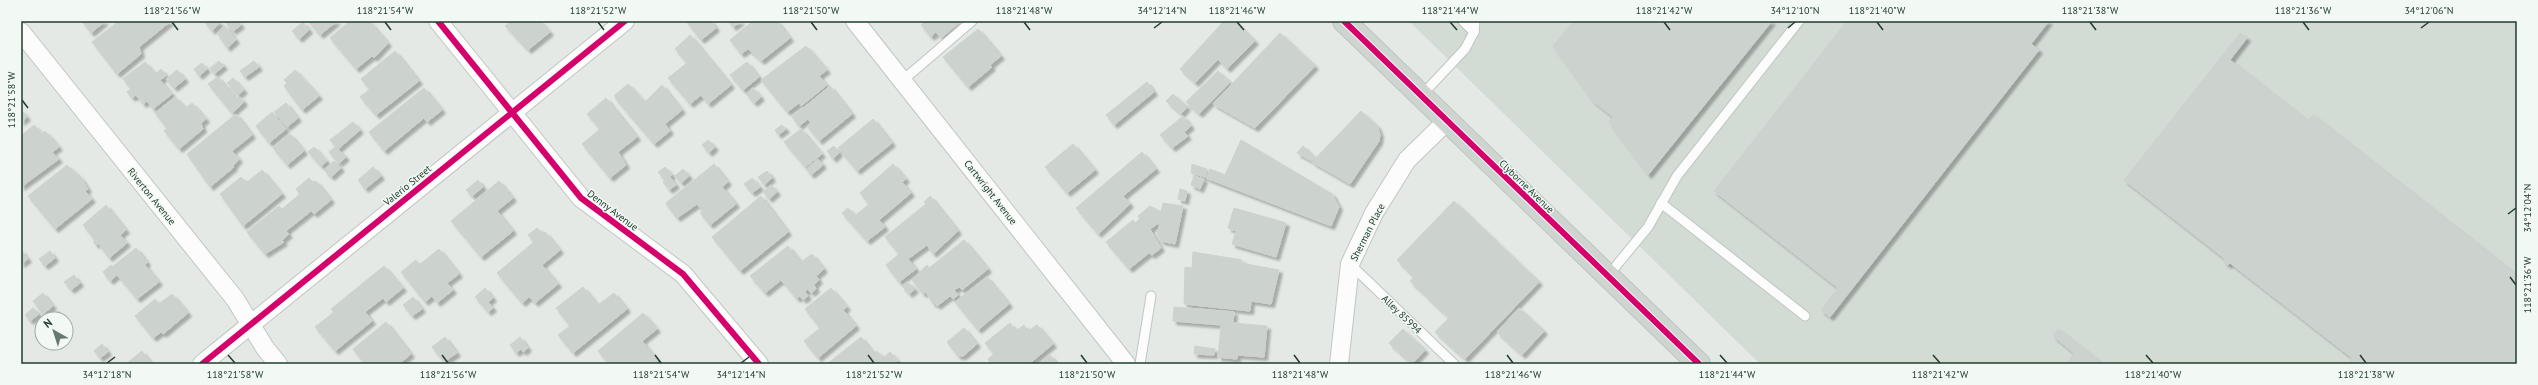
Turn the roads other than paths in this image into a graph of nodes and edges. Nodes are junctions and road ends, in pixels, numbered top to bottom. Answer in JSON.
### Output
{"nodes":[{"id":1,"x":438,"y":21,"type":"edge"},
{"id":2,"x":625,"y":21,"type":"edge"},
{"id":3,"x":855,"y":21,"type":"edge"},
{"id":4,"x":972,"y":21,"type":"edge"},
{"id":5,"x":1344,"y":21,"type":"edge"},
{"id":6,"x":1463,"y":21,"type":"edge"},
{"id":7,"x":1475,"y":21,"type":"edge"},
{"id":8,"x":1799,"y":21,"type":"edge"},
{"id":9,"x":21,"y":32,"type":"edge"},
{"id":10,"x":1474,"y":32,"type":"junction"},
{"id":11,"x":902,"y":81,"type":"junction"},
{"id":12,"x":1420,"y":97,"type":"junction"},
{"id":13,"x":512,"y":112,"type":"junction"},
{"id":14,"x":1446,"y":122,"type":"junction"},
{"id":15,"x":1661,"y":203,"type":"junction"},
{"id":16,"x":1350,"y":264,"type":"junction"},
{"id":17,"x":1607,"y":277,"type":"junction"},
{"id":18,"x":1151,"y":296,"type":"dead end"},
{"id":19,"x":1805,"y":316,"type":"dead end"},
{"id":20,"x":250,"y":324,"type":"junction"},
{"id":21,"x":202,"y":364,"type":"edge"},
{"id":22,"x":278,"y":364,"type":"edge"},
{"id":23,"x":759,"y":364,"type":"edge"},
{"id":24,"x":1126,"y":364,"type":"edge"},
{"id":25,"x":1140,"y":364,"type":"edge"},
{"id":26,"x":1339,"y":364,"type":"edge"},
{"id":27,"x":1454,"y":364,"type":"edge"},
{"id":28,"x":1699,"y":364,"type":"edge"}],
"edges":[{"from":1,"to":13,"type":"street","name":"Denny Avenue"},
{"from":2,"to":13,"type":"street","name":"Valerio Street"},
{"from":3,"to":11,"type":"street","name":"Cartwright Avenue"},
{"from":4,"to":11,"type":"lane"},
{"from":5,"to":12,"type":"main road","name":"Clyborne Avenue"},
{"from":6,"to":10,"type":"lane"},
{"from":7,"to":10,"type":"lane"},
{"from":8,"to":15,"type":"lane"},
{"from":9,"to":20,"type":"street","name":"Riverton Avenue"},
{"from":10,"to":12,"type":"lane"},
{"from":11,"to":24,"type":"street","name":"Cartwright Avenue"},
{"from":12,"to":14,"type":"main road","name":"Clyborne Avenue"},
{"from":13,"to":20,"type":"street","name":"Valerio Street"},
{"from":13,"to":23,"type":"street","name":"Denny Avenue"},
{"from":14,"to":16,"type":"street","name":"Sherman Place"},
{"from":14,"to":17,"type":"main road","name":"Clyborne Avenue"},
{"from":15,"to":17,"type":"lane"},
{"from":15,"to":19,"type":"lane"},
{"from":16,"to":26,"type":"street","name":"Sherman Place"},
{"from":16,"to":27,"type":"lane","name":"Alley 85994"},
{"from":17,"to":28,"type":"main road","name":"Clyborne Avenue"},
{"from":18,"to":25,"type":"lane"},
{"from":20,"to":21,"type":"street","name":"Valerio Street"},
{"from":20,"to":22,"type":"street","name":"Riverton Avenue"}]}
